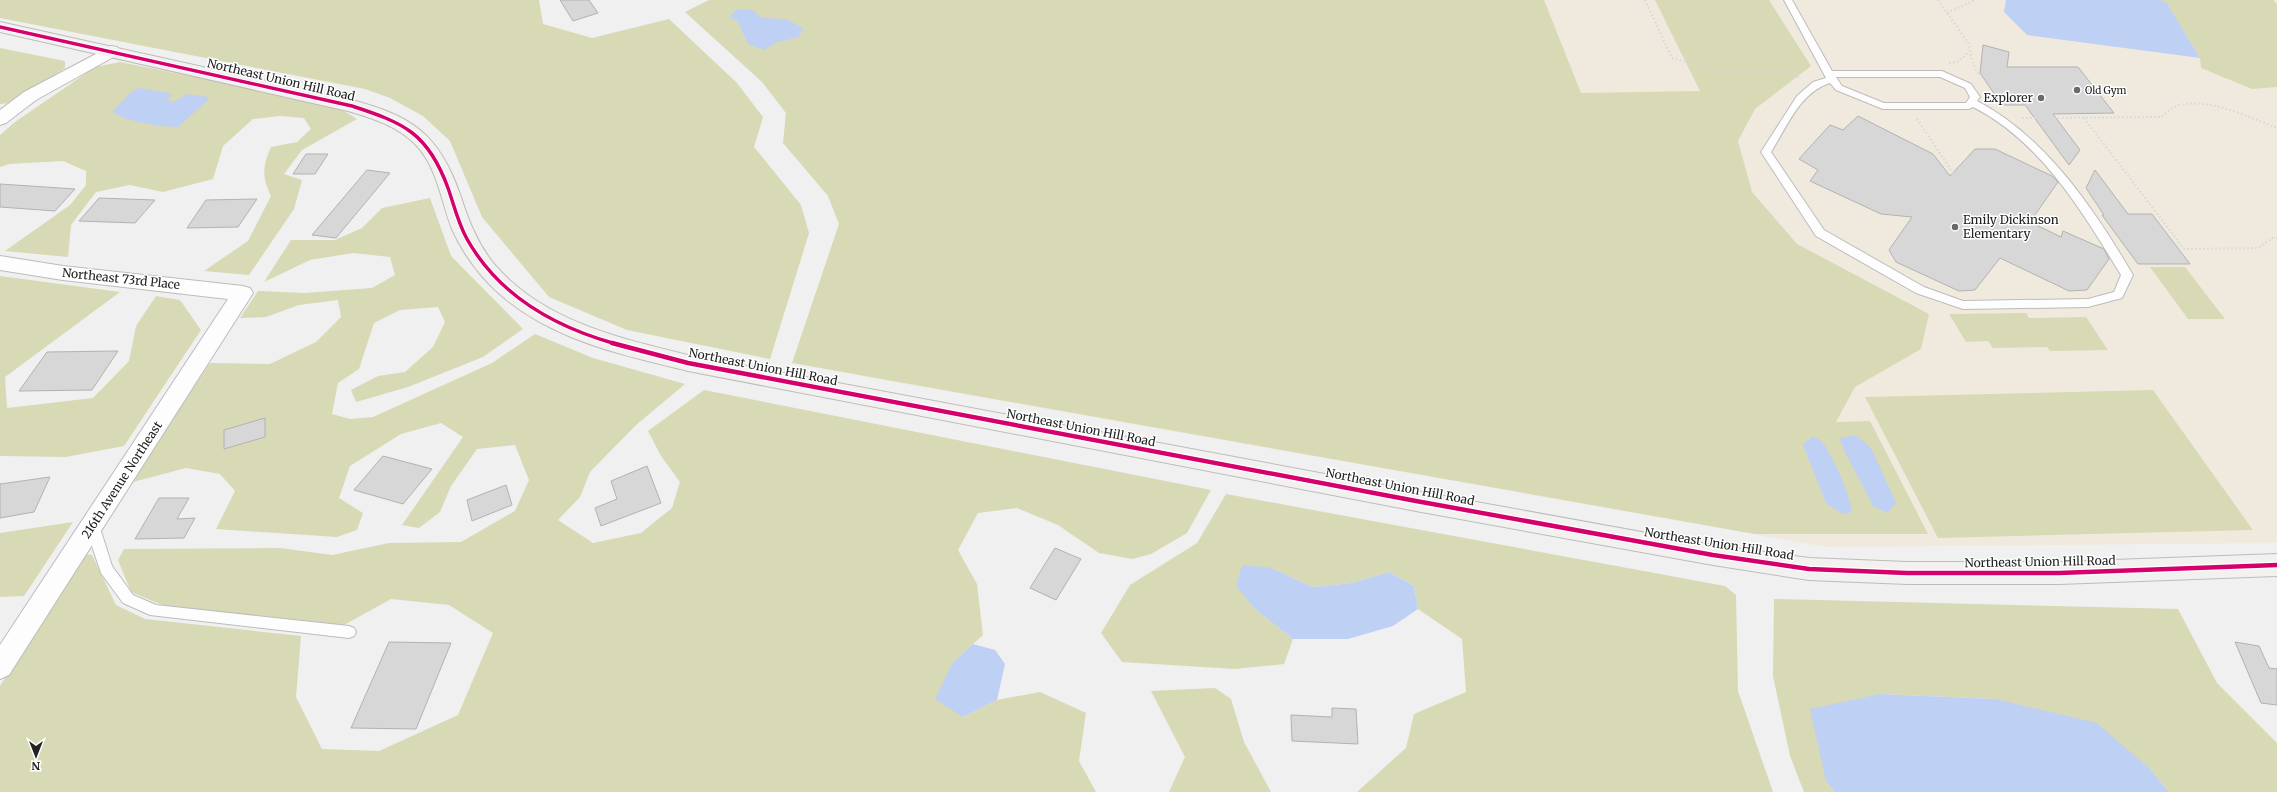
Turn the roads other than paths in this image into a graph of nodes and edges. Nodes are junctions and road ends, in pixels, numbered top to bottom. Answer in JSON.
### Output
{"nodes":[{"id":1,"x":1788,"y":0,"type":"edge"},
{"id":2,"x":0,"y":27,"type":"edge"},
{"id":3,"x":111,"y":51,"type":"junction"},
{"id":4,"x":1831,"y":76,"type":"junction"},
{"id":5,"x":1972,"y":102,"type":"junction"},
{"id":6,"x":0,"y":119,"type":"edge"},
{"id":7,"x":0,"y":263,"type":"edge"},
{"id":8,"x":243,"y":293,"type":"joint"},
{"id":9,"x":92,"y":525,"type":"junction"},
{"id":10,"x":2277,"y":565,"type":"edge"},
{"id":11,"x":349,"y":632,"type":"dead end"},
{"id":12,"x":0,"y":667,"type":"edge"}],
"edges":[{"from":1,"to":4,"type":"lane"},
{"from":2,"to":3,"type":"street","name":"Northeast Union Hill Road"},
{"from":3,"to":6,"type":"street"},
{"from":3,"to":10,"type":"street","name":"Northeast Union Hill Road"},
{"from":4,"to":5,"type":"lane"},
{"from":4,"to":5,"type":"lane"},
{"from":4,"to":5,"type":"lane"},
{"from":7,"to":8,"type":"street","name":"Northeast 73rd Place"},
{"from":8,"to":9,"type":"street","name":"216th Avenue Northeast"},
{"from":9,"to":11,"type":"lane"},
{"from":9,"to":12,"type":"street","name":"216th Avenue Northeast"}]}
